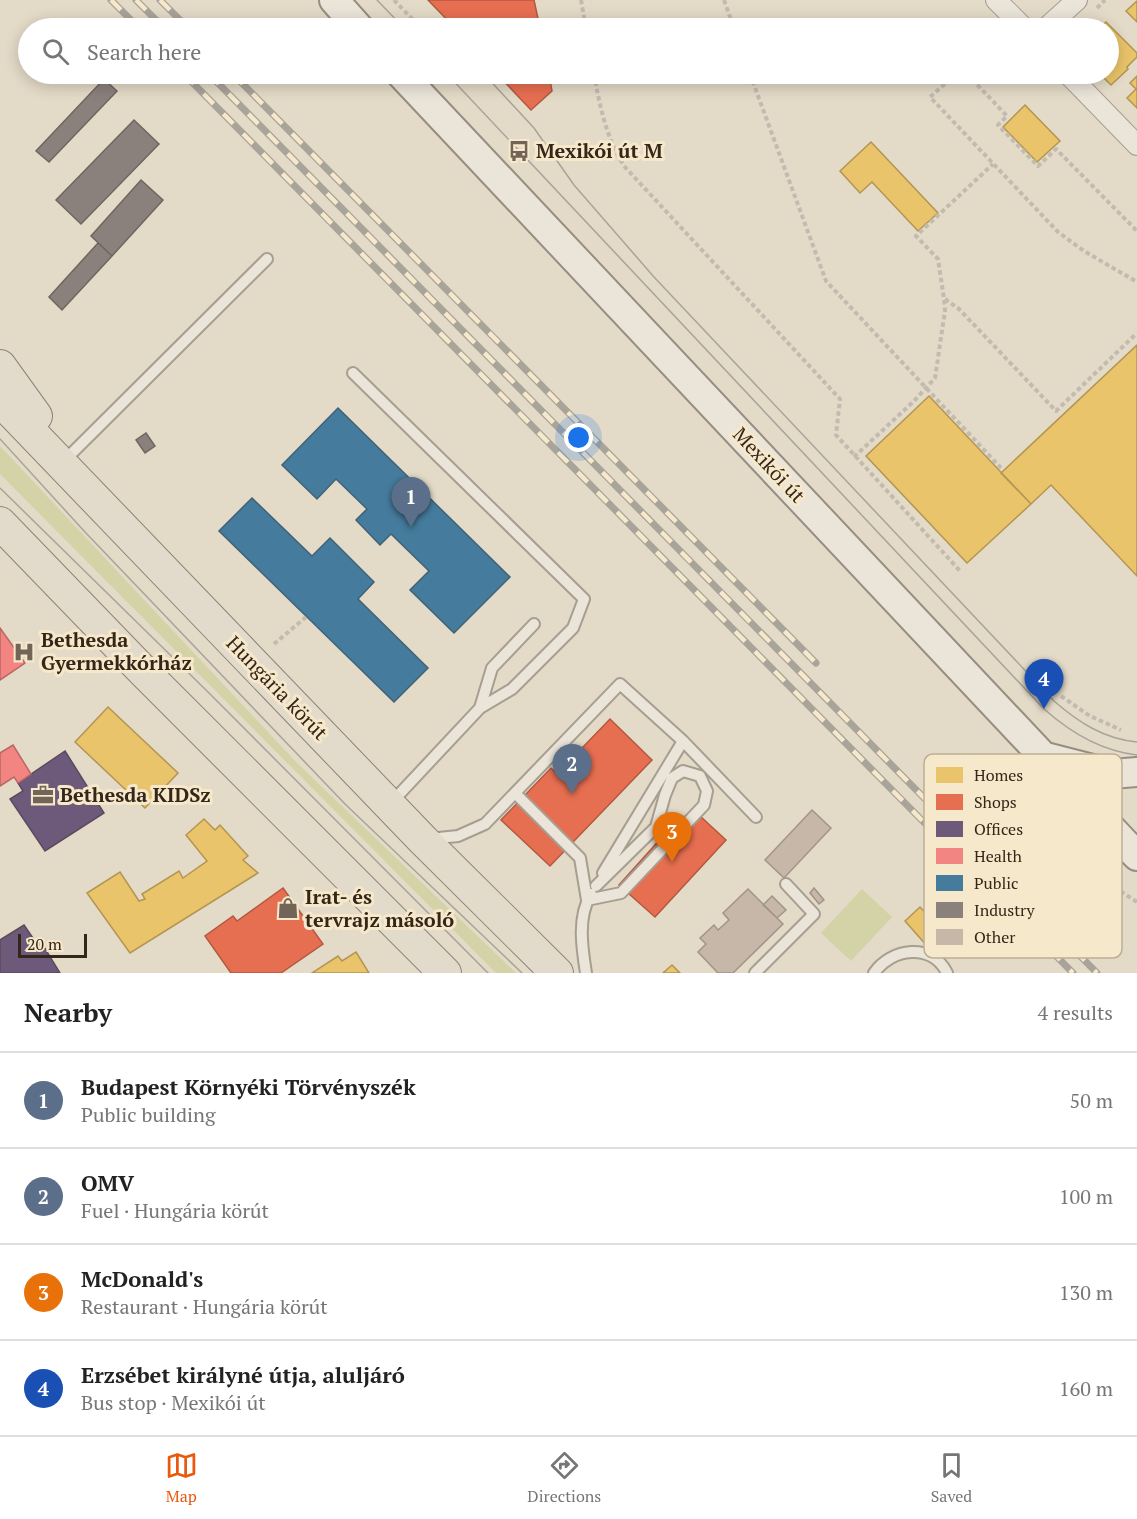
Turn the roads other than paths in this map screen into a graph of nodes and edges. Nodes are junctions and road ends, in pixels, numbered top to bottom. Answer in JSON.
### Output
{"nodes":[{"id":1,"x":334,"y":0,"type":"edge"},
{"id":2,"x":996,"y":0,"type":"edge"},
{"id":3,"x":1077,"y":0,"type":"edge"},
{"id":4,"x":350,"y":18,"type":"edge"},
{"id":5,"x":1014,"y":18,"type":"edge"},
{"id":6,"x":1057,"y":18,"type":"edge"},
{"id":7,"x":411,"y":84,"type":"edge"},
{"id":8,"x":1078,"y":84,"type":"edge"},
{"id":9,"x":1137,"y":145,"type":"edge"},
{"id":10,"x":267,"y":259,"type":"dead end"},
{"id":11,"x":0,"y":366,"type":"edge"},
{"id":12,"x":353,"y":373,"type":"dead end"},
{"id":13,"x":0,"y":400,"type":"edge"},
{"id":14,"x":67,"y":458,"type":"junction"},
{"id":15,"x":100,"y":504,"type":"junction"},
{"id":16,"x":0,"y":522,"type":"edge"},
{"id":17,"x":534,"y":624,"type":"dead end"},
{"id":18,"x":480,"y":708,"type":"junction"},
{"id":19,"x":683,"y":741,"type":"junction"},
{"id":20,"x":1040,"y":754,"type":"edge"},
{"id":21,"x":1137,"y":772,"type":"edge"},
{"id":22,"x":1122,"y":773,"type":"edge"},
{"id":23,"x":515,"y":793,"type":"junction"},
{"id":24,"x":389,"y":805,"type":"junction"},
{"id":25,"x":756,"y":817,"type":"dead end"},
{"id":26,"x":422,"y":839,"type":"junction"},
{"id":27,"x":1122,"y":839,"type":"edge"},
{"id":28,"x":1137,"y":856,"type":"edge"},
{"id":29,"x":786,"y":884,"type":"dead end"},
{"id":30,"x":596,"y":886,"type":"junction"},
{"id":31,"x":587,"y":900,"type":"junction"},
{"id":32,"x":924,"y":954,"type":"edge"},
{"id":33,"x":934,"y":958,"type":"edge"},
{"id":34,"x":445,"y":973,"type":"edge"},
{"id":35,"x":557,"y":973,"type":"edge"},
{"id":36,"x":586,"y":973,"type":"edge"},
{"id":37,"x":755,"y":973,"type":"edge"},
{"id":38,"x":874,"y":973,"type":"edge"},
{"id":39,"x":947,"y":973,"type":"edge"}],
"edges":[{"from":1,"to":4,"type":"street"},
{"from":2,"to":5,"type":"street"},
{"from":3,"to":6,"type":"street"},
{"from":7,"to":20,"type":"street","name":"Mexikói út"},
{"from":8,"to":9,"type":"street"},
{"from":10,"to":14,"type":"lane"},
{"from":11,"to":14,"type":"main road"},
{"from":12,"to":18,"type":"lane"},
{"from":13,"to":15,"type":"main road","name":"Hungária körút"},
{"from":14,"to":15,"type":"main road"},
{"from":15,"to":24,"type":"main road","name":"Hungária körút"},
{"from":16,"to":34,"type":"main road"},
{"from":17,"to":18,"type":"lane"},
{"from":18,"to":24,"type":"lane"},
{"from":19,"to":23,"type":"lane"},
{"from":19,"to":25,"type":"lane"},
{"from":19,"to":30,"type":"lane"},
{"from":21,"to":22,"type":"street"},
{"from":23,"to":26,"type":"lane"},
{"from":23,"to":31,"type":"lane"},
{"from":24,"to":26,"type":"main road","name":"Hungária körút"},
{"from":26,"to":35,"type":"main road","name":"Hungária körút"},
{"from":27,"to":28,"type":"street","name":"Mexikói út"},
{"from":29,"to":37,"type":"lane"},
{"from":30,"to":31,"type":"lane"},
{"from":30,"to":31,"type":"lane"},
{"from":31,"to":36,"type":"lane"},
{"from":32,"to":38,"type":"lane"},
{"from":33,"to":39,"type":"lane"}]}
